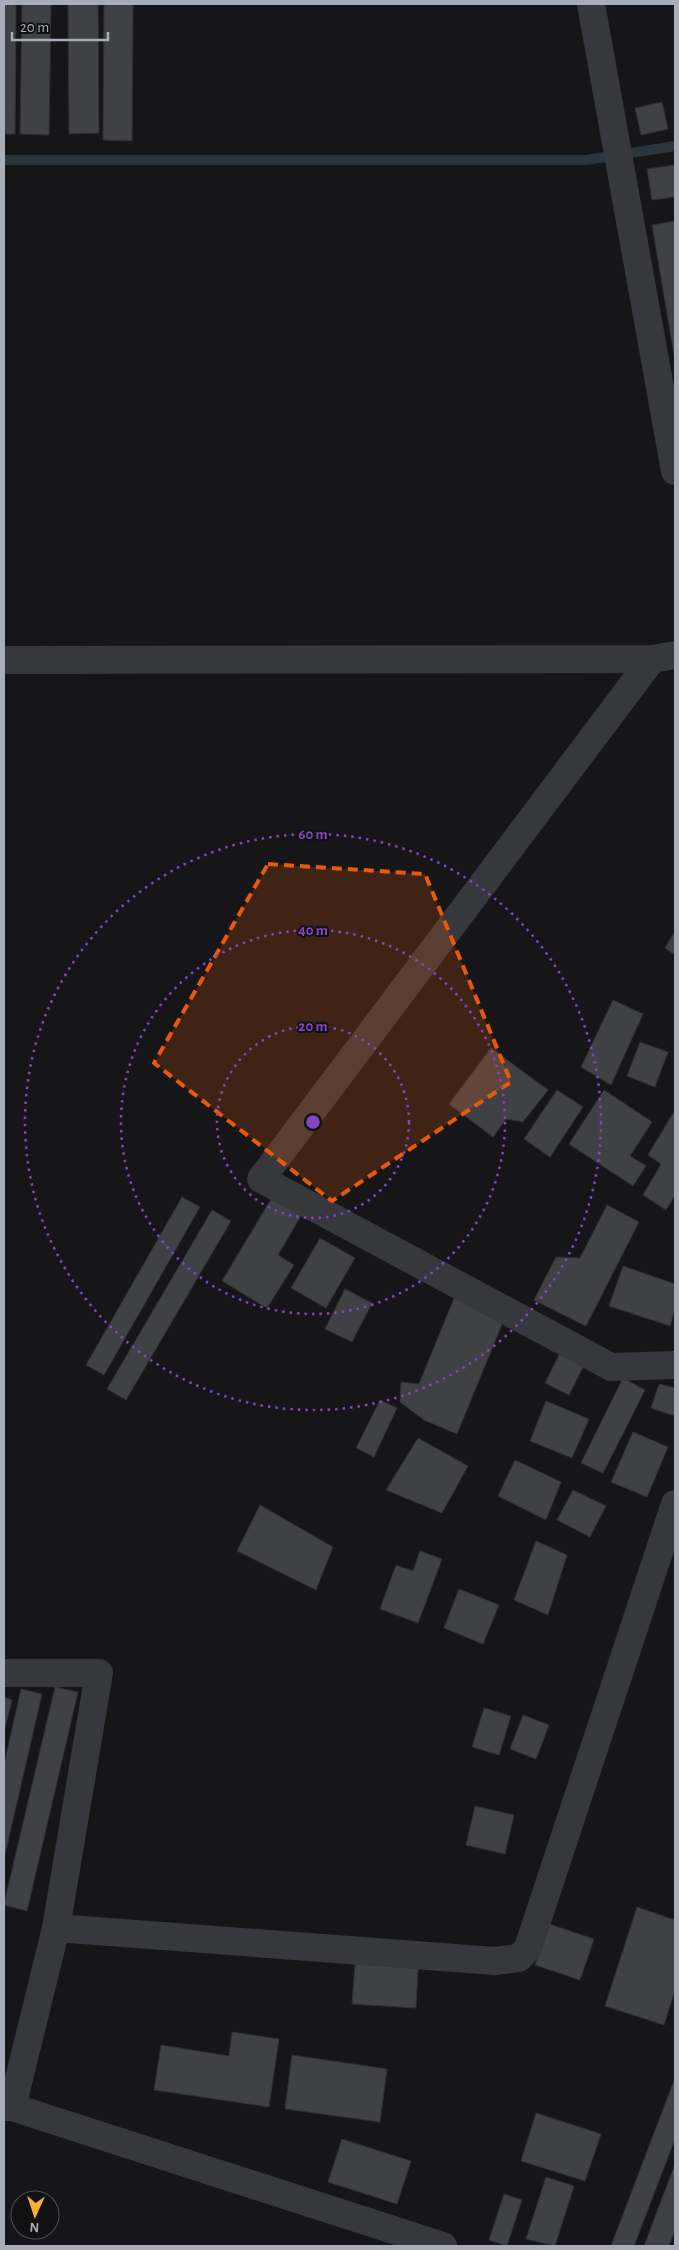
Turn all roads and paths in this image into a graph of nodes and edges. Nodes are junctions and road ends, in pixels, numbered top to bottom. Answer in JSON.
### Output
{"nodes":[{"id":1,"x":591,"y":4,"type":"edge"},
{"id":2,"x":675,"y":471,"type":"edge"},
{"id":3,"x":664,"y":657,"type":"edge"},
{"id":4,"x":4,"y":660,"type":"edge"},
{"id":5,"x":675,"y":1365,"type":"edge"},
{"id":6,"x":675,"y":1504,"type":"edge"},
{"id":7,"x":4,"y":1672,"type":"edge"},
{"id":8,"x":56,"y":1928,"type":"junction"},
{"id":9,"x":8,"y":2107,"type":"edge"},
{"id":10,"x":443,"y":2246,"type":"edge"}],
"edges":[{"from":1,"to":2,"type":"street"},
{"from":3,"to":4,"type":"street"},
{"from":3,"to":5,"type":"street"},
{"from":6,"to":8,"type":"street"},
{"from":7,"to":8,"type":"street"},
{"from":8,"to":9,"type":"street"},
{"from":9,"to":10,"type":"street"}]}
